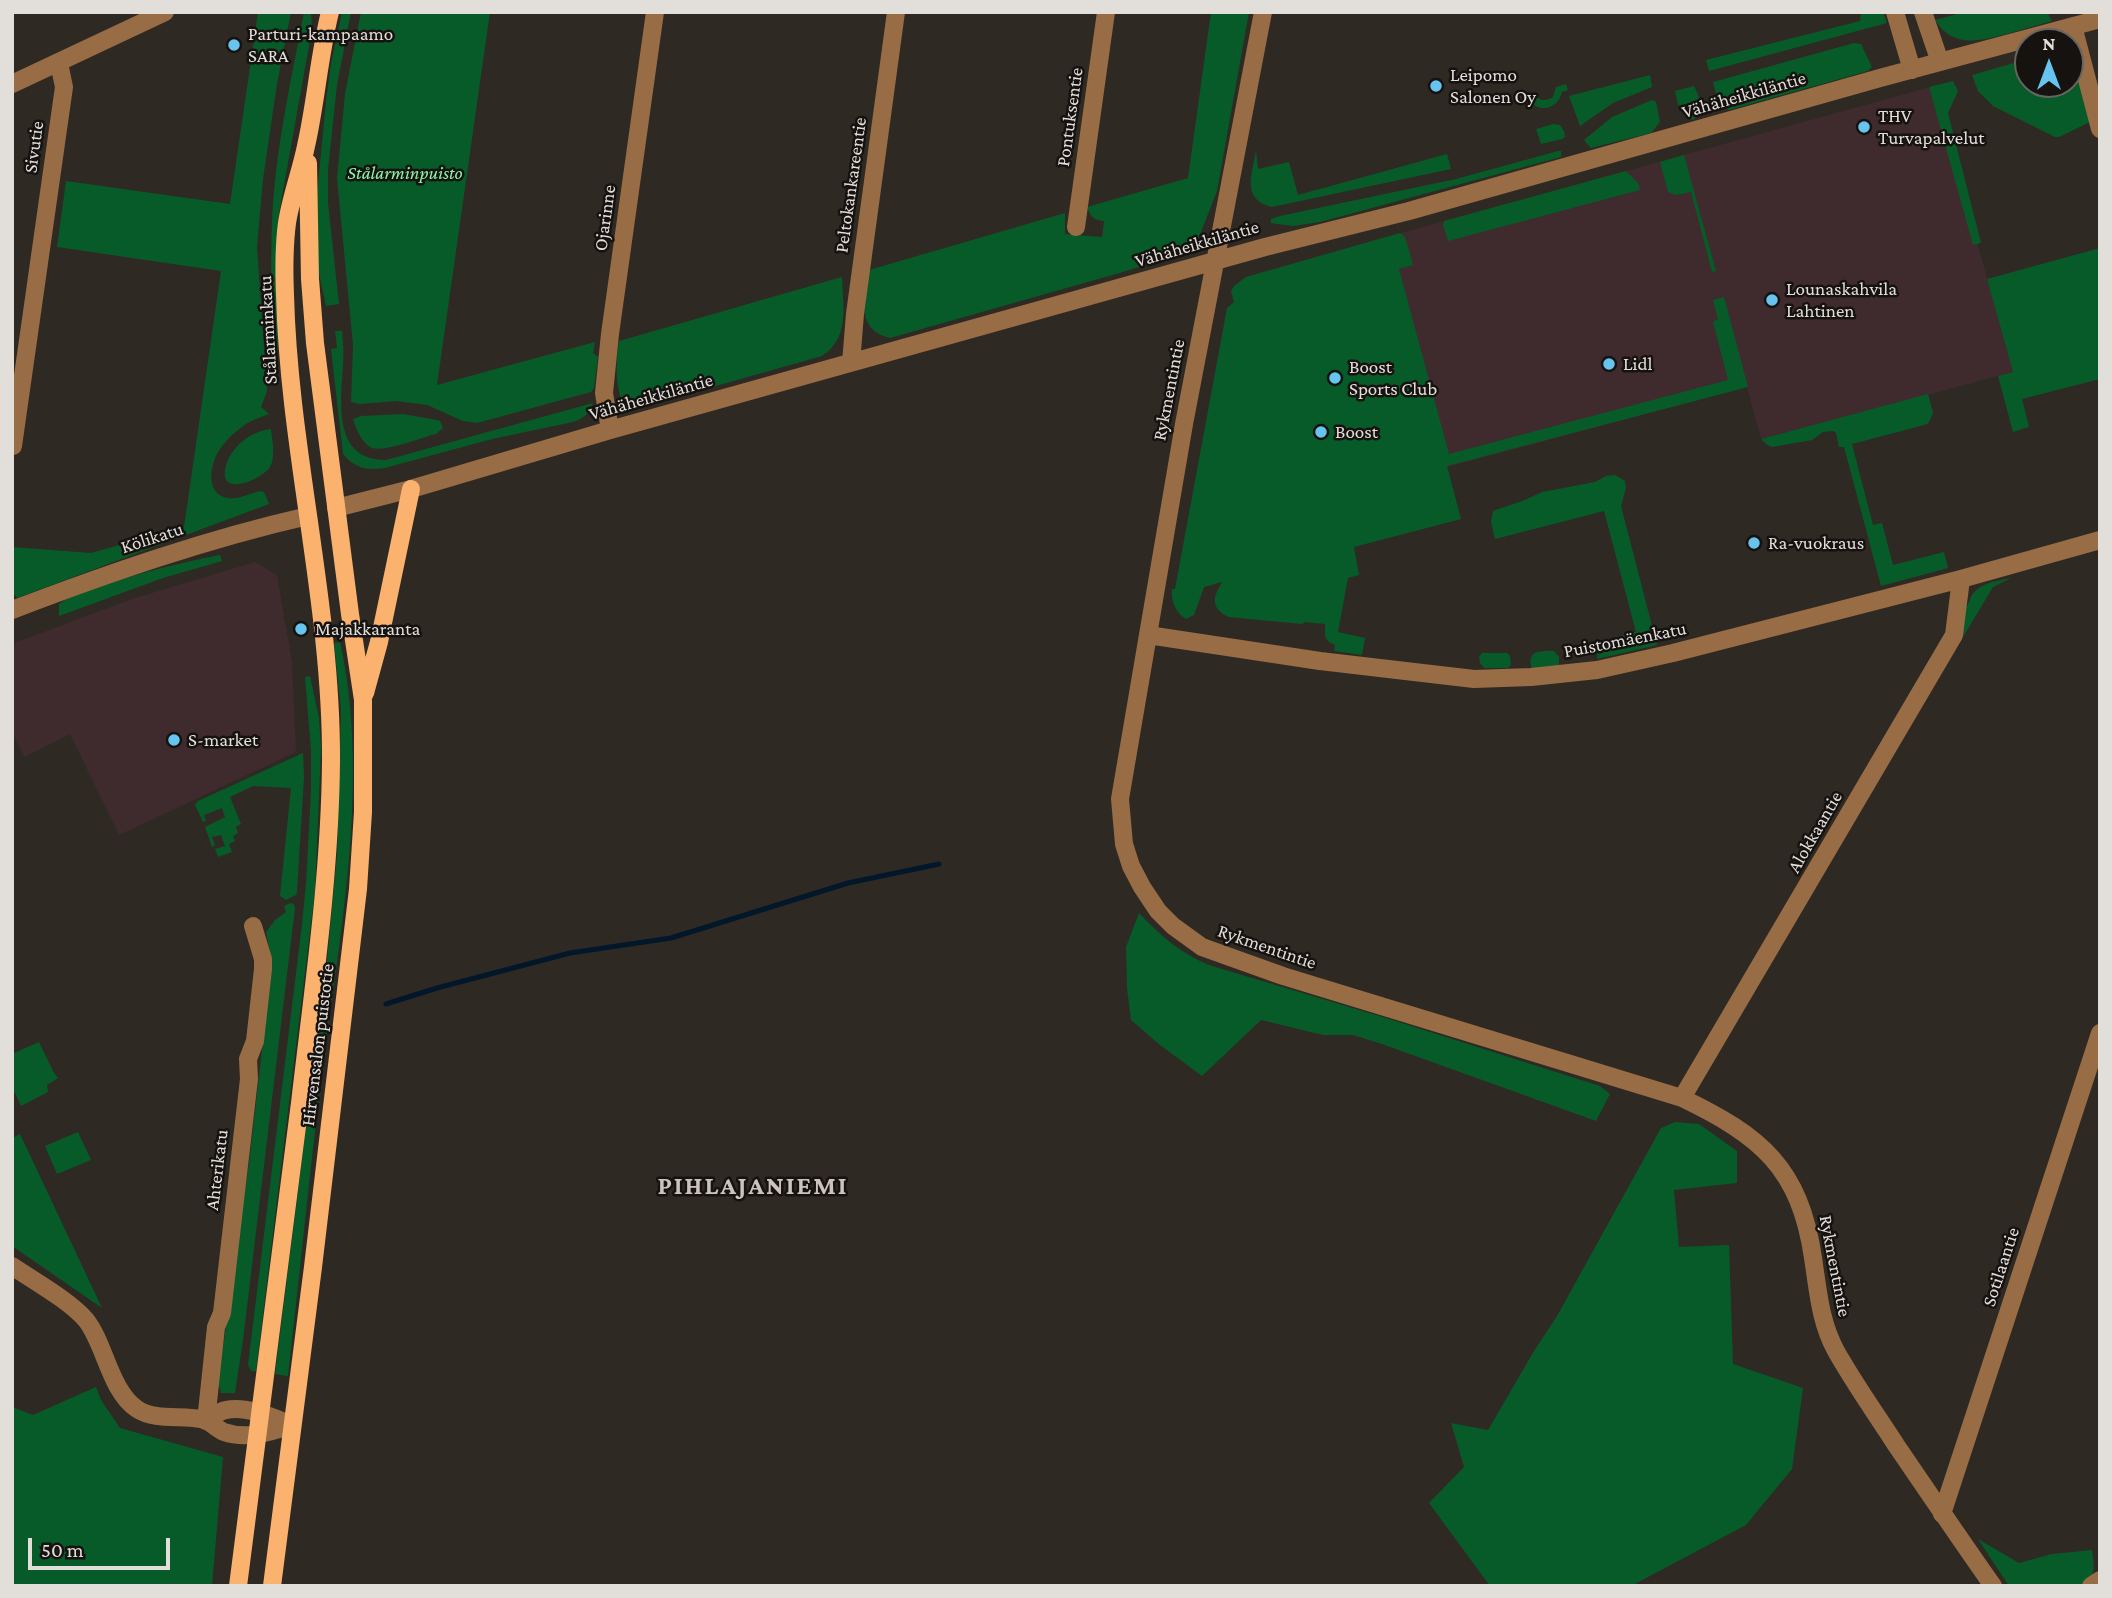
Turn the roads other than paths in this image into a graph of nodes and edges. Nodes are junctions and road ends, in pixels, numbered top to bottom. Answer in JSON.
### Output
{"nodes":[{"id":1,"x":165,"y":12,"type":"edge"},
{"id":2,"x":330,"y":12,"type":"edge"},
{"id":3,"x":654,"y":12,"type":"edge"},
{"id":4,"x":896,"y":12,"type":"edge"},
{"id":5,"x":1107,"y":12,"type":"edge"},
{"id":6,"x":1263,"y":12,"type":"edge"},
{"id":7,"x":1895,"y":12,"type":"edge"},
{"id":8,"x":1923,"y":12,"type":"edge"},
{"id":9,"x":2100,"y":19,"type":"edge"},
{"id":10,"x":2073,"y":26,"type":"junction"},
{"id":11,"x":1940,"y":62,"type":"junction"},
{"id":12,"x":59,"y":63,"type":"junction"},
{"id":13,"x":1912,"y":70,"type":"junction"},
{"id":14,"x":12,"y":84,"type":"edge"},
{"id":15,"x":2100,"y":129,"type":"edge"},
{"id":16,"x":307,"y":143,"type":"junction"},
{"id":17,"x":1076,"y":227,"type":"dead end"},
{"id":18,"x":1215,"y":261,"type":"junction"},
{"id":19,"x":851,"y":363,"type":"junction"},
{"id":20,"x":610,"y":430,"type":"junction"},
{"id":21,"x":13,"y":446,"type":"edge"},
{"id":22,"x":411,"y":489,"type":"junction"},
{"id":23,"x":336,"y":508,"type":"junction"},
{"id":24,"x":308,"y":516,"type":"junction"},
{"id":25,"x":2100,"y":540,"type":"edge"},
{"id":26,"x":1961,"y":579,"type":"junction"},
{"id":27,"x":12,"y":610,"type":"edge"},
{"id":28,"x":1148,"y":635,"type":"junction"},
{"id":29,"x":363,"y":700,"type":"junction"},
{"id":30,"x":253,"y":926,"type":"dead end"},
{"id":31,"x":2100,"y":1033,"type":"edge"},
{"id":32,"x":1682,"y":1098,"type":"junction"},
{"id":33,"x":12,"y":1266,"type":"edge"},
{"id":34,"x":260,"y":1413,"type":"junction"},
{"id":35,"x":206,"y":1420,"type":"junction"},
{"id":36,"x":292,"y":1425,"type":"junction"},
{"id":37,"x":258,"y":1436,"type":"junction"},
{"id":38,"x":1942,"y":1514,"type":"junction"},
{"id":39,"x":2100,"y":1580,"type":"edge"},
{"id":40,"x":239,"y":1586,"type":"edge"},
{"id":41,"x":272,"y":1586,"type":"edge"},
{"id":42,"x":1993,"y":1586,"type":"edge"},
{"id":43,"x":2091,"y":1586,"type":"edge"}],
"edges":[{"from":1,"to":12,"type":"street"},
{"from":2,"to":16,"type":"main road","name":"Stålarminkatu"},
{"from":3,"to":20,"type":"street","name":"Ojarinne"},
{"from":4,"to":19,"type":"street","name":"Peltokankareentie"},
{"from":5,"to":17,"type":"street","name":"Pontuksentie"},
{"from":6,"to":18,"type":"street","name":"Rykmentintie"},
{"from":7,"to":13,"type":"street"},
{"from":8,"to":11,"type":"street"},
{"from":9,"to":10,"type":"street","name":"Vähäheikkiläntie"},
{"from":10,"to":11,"type":"street","name":"Vähäheikkiläntie"},
{"from":10,"to":15,"type":"street"},
{"from":11,"to":13,"type":"street","name":"Vähäheikkiläntie"},
{"from":12,"to":14,"type":"street"},
{"from":12,"to":21,"type":"street","name":"Sivutie"},
{"from":13,"to":18,"type":"street","name":"Vähäheikkiläntie"},
{"from":16,"to":23,"type":"main road","name":"Stålarminkatu"},
{"from":16,"to":24,"type":"main road","name":"Stålarminkatu"},
{"from":18,"to":19,"type":"street","name":"Vähäheikkiläntie"},
{"from":18,"to":28,"type":"street","name":"Rykmentintie"},
{"from":19,"to":20,"type":"street","name":"Vähäheikkiläntie"},
{"from":20,"to":22,"type":"street","name":"Vähäheikkiläntie"},
{"from":22,"to":23,"type":"street","name":"Vähäheikkiläntie"},
{"from":22,"to":29,"type":"main road"},
{"from":23,"to":24,"type":"main road","name":"Vähäheikkiläntie"},
{"from":23,"to":29,"type":"main road","name":"Hirvensalon puistotie"},
{"from":24,"to":27,"type":"street","name":"Kölikatu"},
{"from":24,"to":34,"type":"main road","name":"Hirvensalon puistotie"},
{"from":25,"to":26,"type":"street","name":"Puistomäenkatu"},
{"from":26,"to":28,"type":"street","name":"Puistomäenkatu"},
{"from":26,"to":32,"type":"street","name":"Alokkaantie"},
{"from":28,"to":32,"type":"street","name":"Rykmentintie"},
{"from":29,"to":36,"type":"main road","name":"Hirvensalon puistotie"},
{"from":30,"to":35,"type":"street","name":"Ahterikatu"},
{"from":31,"to":38,"type":"street","name":"Sotilaantie"},
{"from":32,"to":38,"type":"street","name":"Rykmentintie"},
{"from":33,"to":35,"type":"street"},
{"from":34,"to":35,"type":"street"},
{"from":34,"to":36,"type":"street"},
{"from":34,"to":37,"type":"main road","name":"Hirvensalon puistotie"},
{"from":35,"to":37,"type":"street"},
{"from":36,"to":37,"type":"street"},
{"from":36,"to":41,"type":"main road","name":"Hirvensalon puistotie"},
{"from":37,"to":40,"type":"main road","name":"Hirvensalon puistotie"},
{"from":38,"to":42,"type":"street","name":"Rykmentintie"},
{"from":39,"to":43,"type":"street"}]}
